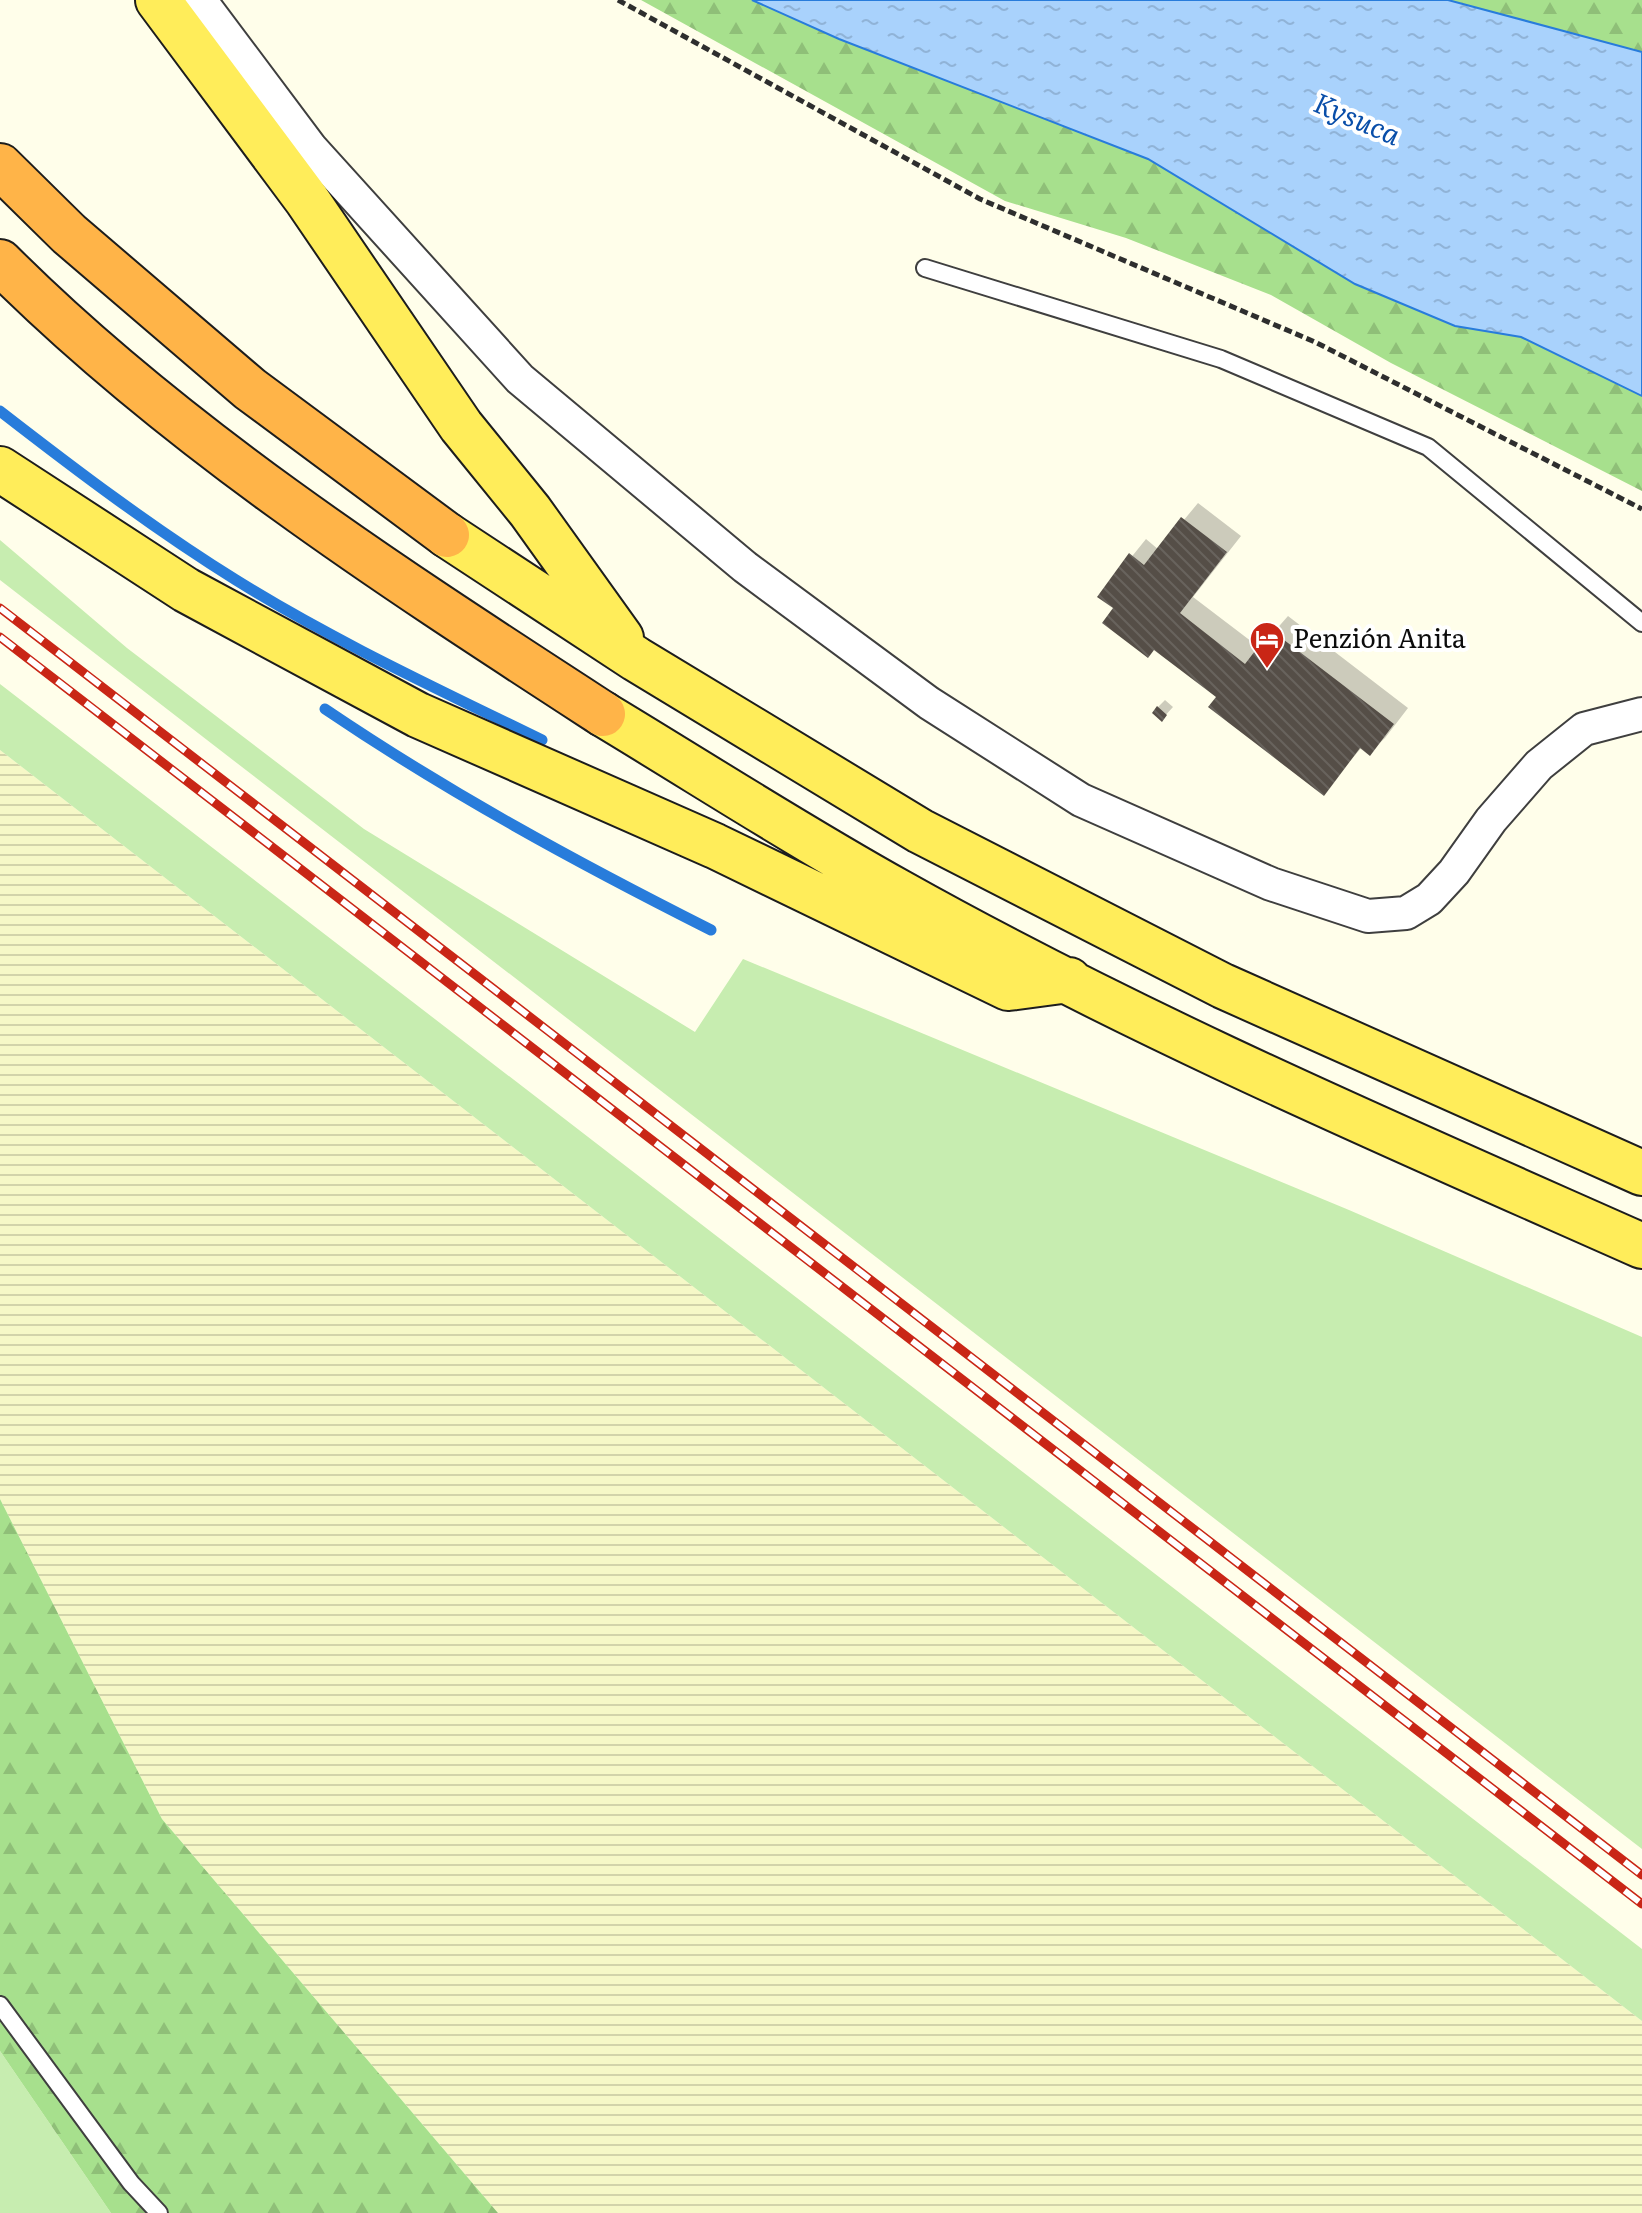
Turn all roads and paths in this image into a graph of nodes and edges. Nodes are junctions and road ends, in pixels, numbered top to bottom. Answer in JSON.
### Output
{"nodes":[{"id":1,"x":158,"y":0,"type":"edge"},
{"id":2,"x":200,"y":0,"type":"edge"},
{"id":3,"x":618,"y":0,"type":"edge"},
{"id":4,"x":0,"y":166,"type":"edge"},
{"id":5,"x":0,"y":262,"type":"edge"},
{"id":6,"x":925,"y":268,"type":"dead end"},
{"id":7,"x":0,"y":469,"type":"edge"},
{"id":8,"x":1642,"y":509,"type":"edge"},
{"id":9,"x":447,"y":535,"type":"joint"},
{"id":10,"x":1642,"y":623,"type":"edge"},
{"id":11,"x":636,"y":659,"type":"junction"},
{"id":12,"x":603,"y":714,"type":"joint"},
{"id":13,"x":1642,"y":714,"type":"edge"},
{"id":14,"x":1069,"y":980,"type":"junction"},
{"id":15,"x":1642,"y":1173,"type":"edge"},
{"id":16,"x":1642,"y":1246,"type":"edge"},
{"id":17,"x":0,"y":2005,"type":"edge"},
{"id":18,"x":159,"y":2213,"type":"edge"}],
"edges":[{"from":1,"to":11,"type":"main road"},
{"from":2,"to":13,"type":"street"},
{"from":3,"to":8,"type":"path"},
{"from":4,"to":9,"type":"highway"},
{"from":5,"to":12,"type":"highway"},
{"from":6,"to":10,"type":"lane"},
{"from":7,"to":14,"type":"main road"},
{"from":9,"to":11,"type":"main road"},
{"from":11,"to":15,"type":"main road"},
{"from":12,"to":14,"type":"main road"},
{"from":14,"to":16,"type":"main road"},
{"from":17,"to":18,"type":"lane"}]}
